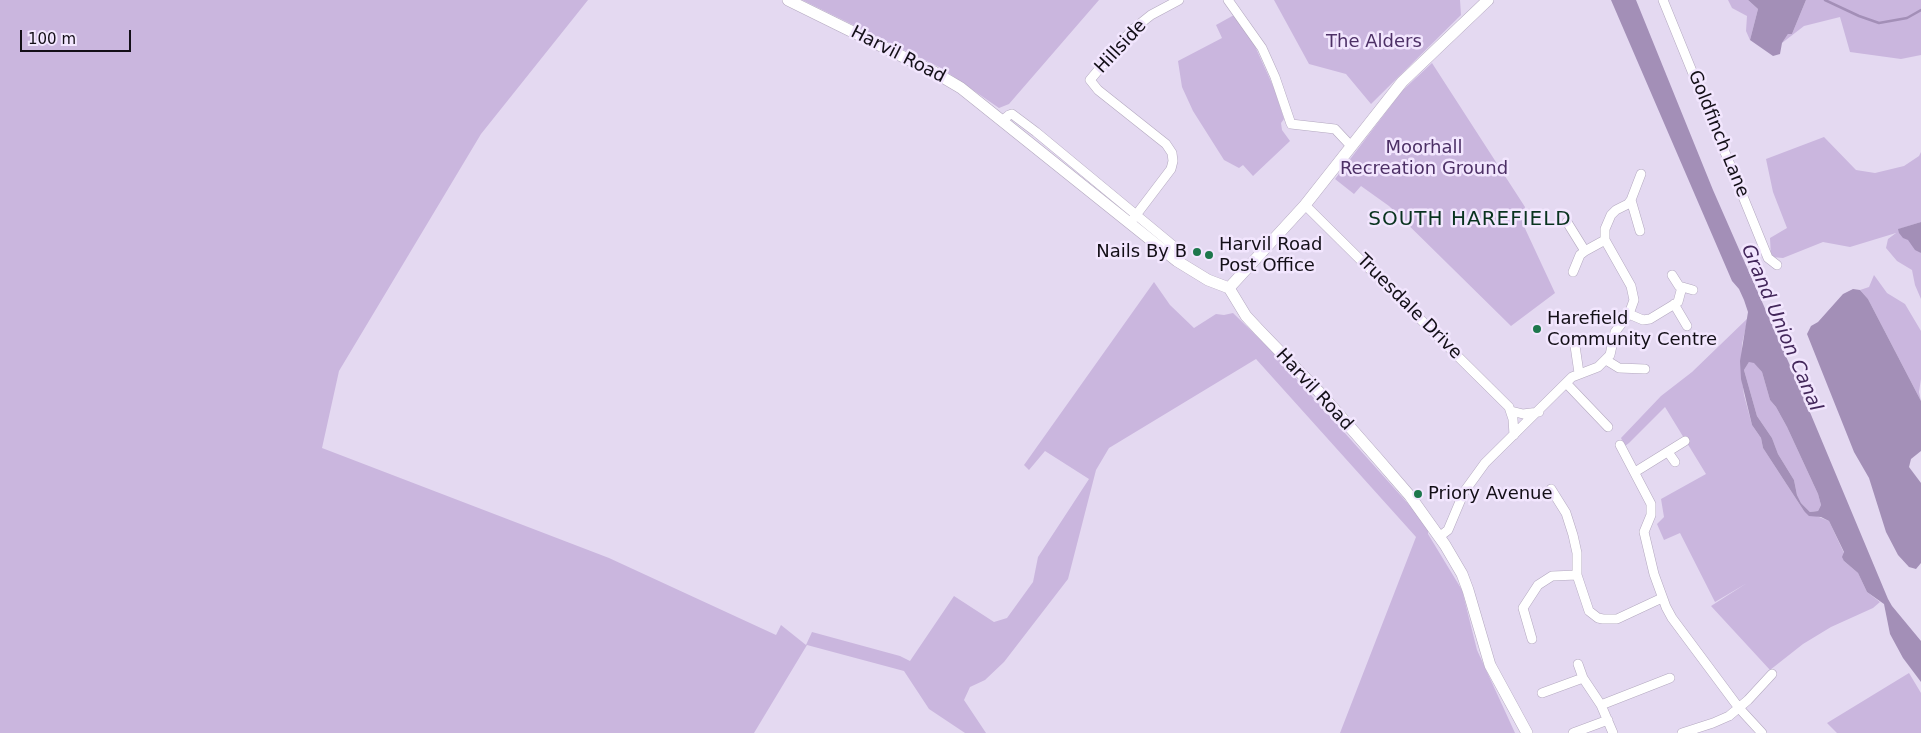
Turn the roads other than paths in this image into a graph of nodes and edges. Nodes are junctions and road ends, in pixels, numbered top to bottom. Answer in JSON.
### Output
{"nodes":[{"id":1,"x":788,"y":0,"type":"edge"},
{"id":2,"x":1179,"y":0,"type":"edge"},
{"id":3,"x":1228,"y":0,"type":"edge"},
{"id":4,"x":1488,"y":0,"type":"edge"},
{"id":5,"x":1663,"y":0,"type":"edge"},
{"id":6,"x":1352,"y":146,"type":"junction"},
{"id":7,"x":1641,"y":174,"type":"dead end"},
{"id":8,"x":1631,"y":200,"type":"junction"},
{"id":9,"x":1305,"y":205,"type":"junction"},
{"id":10,"x":1133,"y":219,"type":"junction"},
{"id":11,"x":1567,"y":222,"type":"dead end"},
{"id":12,"x":1640,"y":231,"type":"dead end"},
{"id":13,"x":1605,"y":240,"type":"junction"},
{"id":14,"x":1585,"y":251,"type":"junction"},
{"id":15,"x":1777,"y":265,"type":"dead end"},
{"id":16,"x":1573,"y":272,"type":"dead end"},
{"id":17,"x":1672,"y":275,"type":"dead end"},
{"id":18,"x":1682,"y":287,"type":"junction"},
{"id":19,"x":1230,"y":288,"type":"junction"},
{"id":20,"x":1694,"y":290,"type":"dead end"},
{"id":21,"x":1674,"y":304,"type":"junction"},
{"id":22,"x":1630,"y":314,"type":"junction"},
{"id":23,"x":1687,"y":326,"type":"dead end"},
{"id":24,"x":1574,"y":339,"type":"dead end"},
{"id":25,"x":1606,"y":360,"type":"junction"},
{"id":26,"x":1645,"y":369,"type":"dead end"},
{"id":27,"x":1579,"y":373,"type":"junction"},
{"id":28,"x":1566,"y":383,"type":"junction"},
{"id":29,"x":1511,"y":411,"type":"junction"},
{"id":30,"x":1539,"y":412,"type":"junction"},
{"id":31,"x":1608,"y":427,"type":"dead end"},
{"id":32,"x":1514,"y":436,"type":"junction"},
{"id":33,"x":1685,"y":441,"type":"dead end"},
{"id":34,"x":1620,"y":445,"type":"dead end"},
{"id":35,"x":1668,"y":452,"type":"junction"},
{"id":36,"x":1675,"y":462,"type":"dead end"},
{"id":37,"x":1635,"y":472,"type":"junction"},
{"id":38,"x":1551,"y":489,"type":"dead end"},
{"id":39,"x":1439,"y":537,"type":"junction"},
{"id":40,"x":1577,"y":575,"type":"junction"},
{"id":41,"x":1662,"y":598,"type":"junction"},
{"id":42,"x":1532,"y":639,"type":"dead end"},
{"id":43,"x":1578,"y":664,"type":"dead end"},
{"id":44,"x":1772,"y":674,"type":"dead end"},
{"id":45,"x":1583,"y":678,"type":"junction"},
{"id":46,"x":1670,"y":678,"type":"dead end"},
{"id":47,"x":1542,"y":693,"type":"dead end"},
{"id":48,"x":1601,"y":705,"type":"junction"},
{"id":49,"x":1739,"y":708,"type":"junction"},
{"id":50,"x":1608,"y":720,"type":"junction"},
{"id":51,"x":1527,"y":733,"type":"edge"},
{"id":52,"x":1573,"y":733,"type":"edge"},
{"id":53,"x":1613,"y":733,"type":"edge"},
{"id":54,"x":1682,"y":733,"type":"edge"},
{"id":55,"x":1762,"y":733,"type":"edge"}],
"edges":[{"from":1,"to":10,"type":"street","name":"Harvil Road"},
{"from":2,"to":10,"type":"street","name":"Hillside"},
{"from":3,"to":6,"type":"street"},
{"from":4,"to":6,"type":"street"},
{"from":5,"to":15,"type":"street","name":"Goldfinch Lane"},
{"from":6,"to":9,"type":"street"},
{"from":7,"to":8,"type":"street"},
{"from":8,"to":12,"type":"street"},
{"from":8,"to":13,"type":"street"},
{"from":9,"to":19,"type":"street"},
{"from":9,"to":29,"type":"street","name":"Truesdale Drive"},
{"from":10,"to":19,"type":"street","name":"Harvil Road"},
{"from":11,"to":14,"type":"street"},
{"from":13,"to":14,"type":"street"},
{"from":13,"to":22,"type":"street"},
{"from":14,"to":16,"type":"street"},
{"from":17,"to":18,"type":"street"},
{"from":18,"to":20,"type":"street"},
{"from":18,"to":21,"type":"street"},
{"from":19,"to":39,"type":"street","name":"Harvil Road"},
{"from":21,"to":22,"type":"street"},
{"from":21,"to":23,"type":"street"},
{"from":22,"to":25,"type":"street"},
{"from":24,"to":27,"type":"street"},
{"from":25,"to":26,"type":"street"},
{"from":25,"to":27,"type":"street"},
{"from":27,"to":28,"type":"street"},
{"from":28,"to":30,"type":"street"},
{"from":28,"to":31,"type":"street"},
{"from":29,"to":30,"type":"street"},
{"from":29,"to":32,"type":"street"},
{"from":30,"to":32,"type":"street"},
{"from":32,"to":39,"type":"street"},
{"from":33,"to":35,"type":"street"},
{"from":34,"to":37,"type":"street"},
{"from":35,"to":36,"type":"street"},
{"from":35,"to":37,"type":"street"},
{"from":37,"to":41,"type":"street"},
{"from":38,"to":40,"type":"street"},
{"from":39,"to":51,"type":"street","name":"Harvil Road"},
{"from":40,"to":41,"type":"street"},
{"from":40,"to":42,"type":"street"},
{"from":41,"to":49,"type":"street"},
{"from":43,"to":45,"type":"street"},
{"from":44,"to":49,"type":"street"},
{"from":45,"to":47,"type":"street"},
{"from":45,"to":48,"type":"street"},
{"from":46,"to":48,"type":"street"},
{"from":48,"to":50,"type":"street"},
{"from":49,"to":54,"type":"street"},
{"from":49,"to":55,"type":"street"},
{"from":50,"to":52,"type":"street"},
{"from":50,"to":53,"type":"street"}]}
